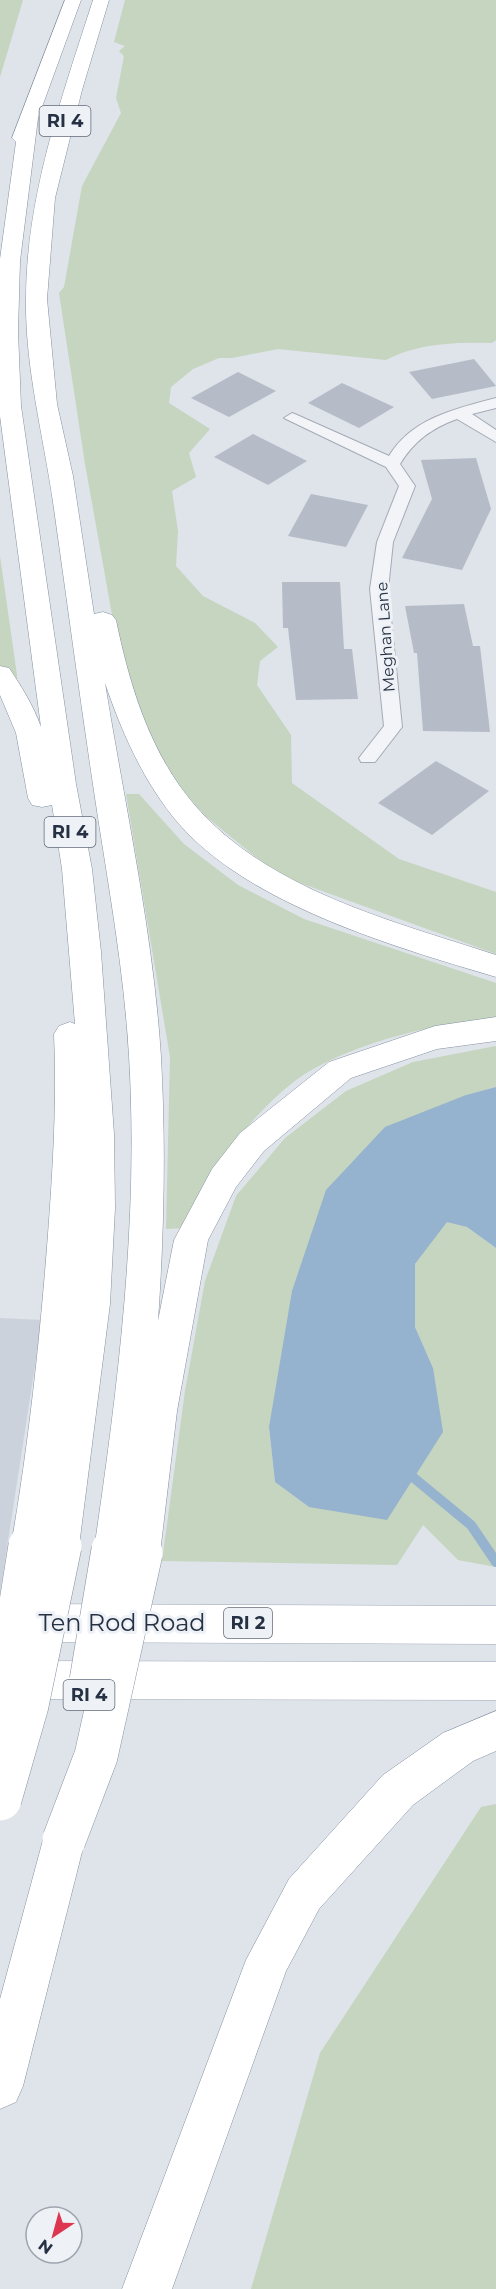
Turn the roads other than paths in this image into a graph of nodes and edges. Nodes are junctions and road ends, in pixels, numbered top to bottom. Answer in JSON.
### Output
{"nodes":[{"id":1,"x":74,"y":0,"type":"edge"},
{"id":2,"x":101,"y":0,"type":"edge"},
{"id":3,"x":29,"y":119,"type":"junction"},
{"id":4,"x":0,"y":218,"type":"edge"},
{"id":5,"x":496,"y":403,"type":"edge"},
{"id":6,"x":459,"y":413,"type":"junction"},
{"id":7,"x":292,"y":418,"type":"dead end"},
{"id":8,"x":496,"y":437,"type":"edge"},
{"id":9,"x":392,"y":464,"type":"junction"},
{"id":10,"x":61,"y":476,"type":"junction"},
{"id":11,"x":0,"y":674,"type":"edge"},
{"id":12,"x":368,"y":758,"type":"dead end"},
{"id":13,"x":496,"y":966,"type":"edge"},
{"id":14,"x":496,"y":1029,"type":"edge"},
{"id":15,"x":45,"y":1546,"type":"junction"},
{"id":16,"x":127,"y":1552,"type":"junction"},
{"id":17,"x":0,"y":1623,"type":"edge"},
{"id":18,"x":496,"y":1625,"type":"edge"},
{"id":19,"x":0,"y":1680,"type":"edge"},
{"id":20,"x":496,"y":1681,"type":"edge"},
{"id":21,"x":496,"y":1731,"type":"edge"},
{"id":22,"x":0,"y":1734,"type":"edge"},
{"id":23,"x":0,"y":1798,"type":"edge"},
{"id":24,"x":0,"y":2086,"type":"edge"},
{"id":25,"x":147,"y":2289,"type":"edge"}],
"edges":[{"from":1,"to":3,"type":"main road","number":"RI 4"},
{"from":2,"to":10,"type":"main road","number":"RI 4"},
{"from":3,"to":4,"type":"main road"},
{"from":3,"to":15,"type":"main road","number":"RI 4"},
{"from":5,"to":6,"type":"street"},
{"from":6,"to":8,"type":"street"},
{"from":6,"to":9,"type":"street"},
{"from":7,"to":9,"type":"street"},
{"from":9,"to":12,"type":"street","name":"Meghan Lane"},
{"from":10,"to":13,"type":"main road"},
{"from":10,"to":16,"type":"main road","number":"RI 4"},
{"from":11,"to":15,"type":"main road"},
{"from":14,"to":16,"type":"main road"},
{"from":15,"to":22,"type":"main road","bridge":true},
{"from":15,"to":23,"type":"main road","number":"RI 4","bridge":true},
{"from":16,"to":24,"type":"main road","bridge":true},
{"from":17,"to":18,"type":"main road","name":"Ten Rod Road","number":"RI 2"},
{"from":19,"to":20,"type":"main road"},
{"from":21,"to":25,"type":"main road"}]}
